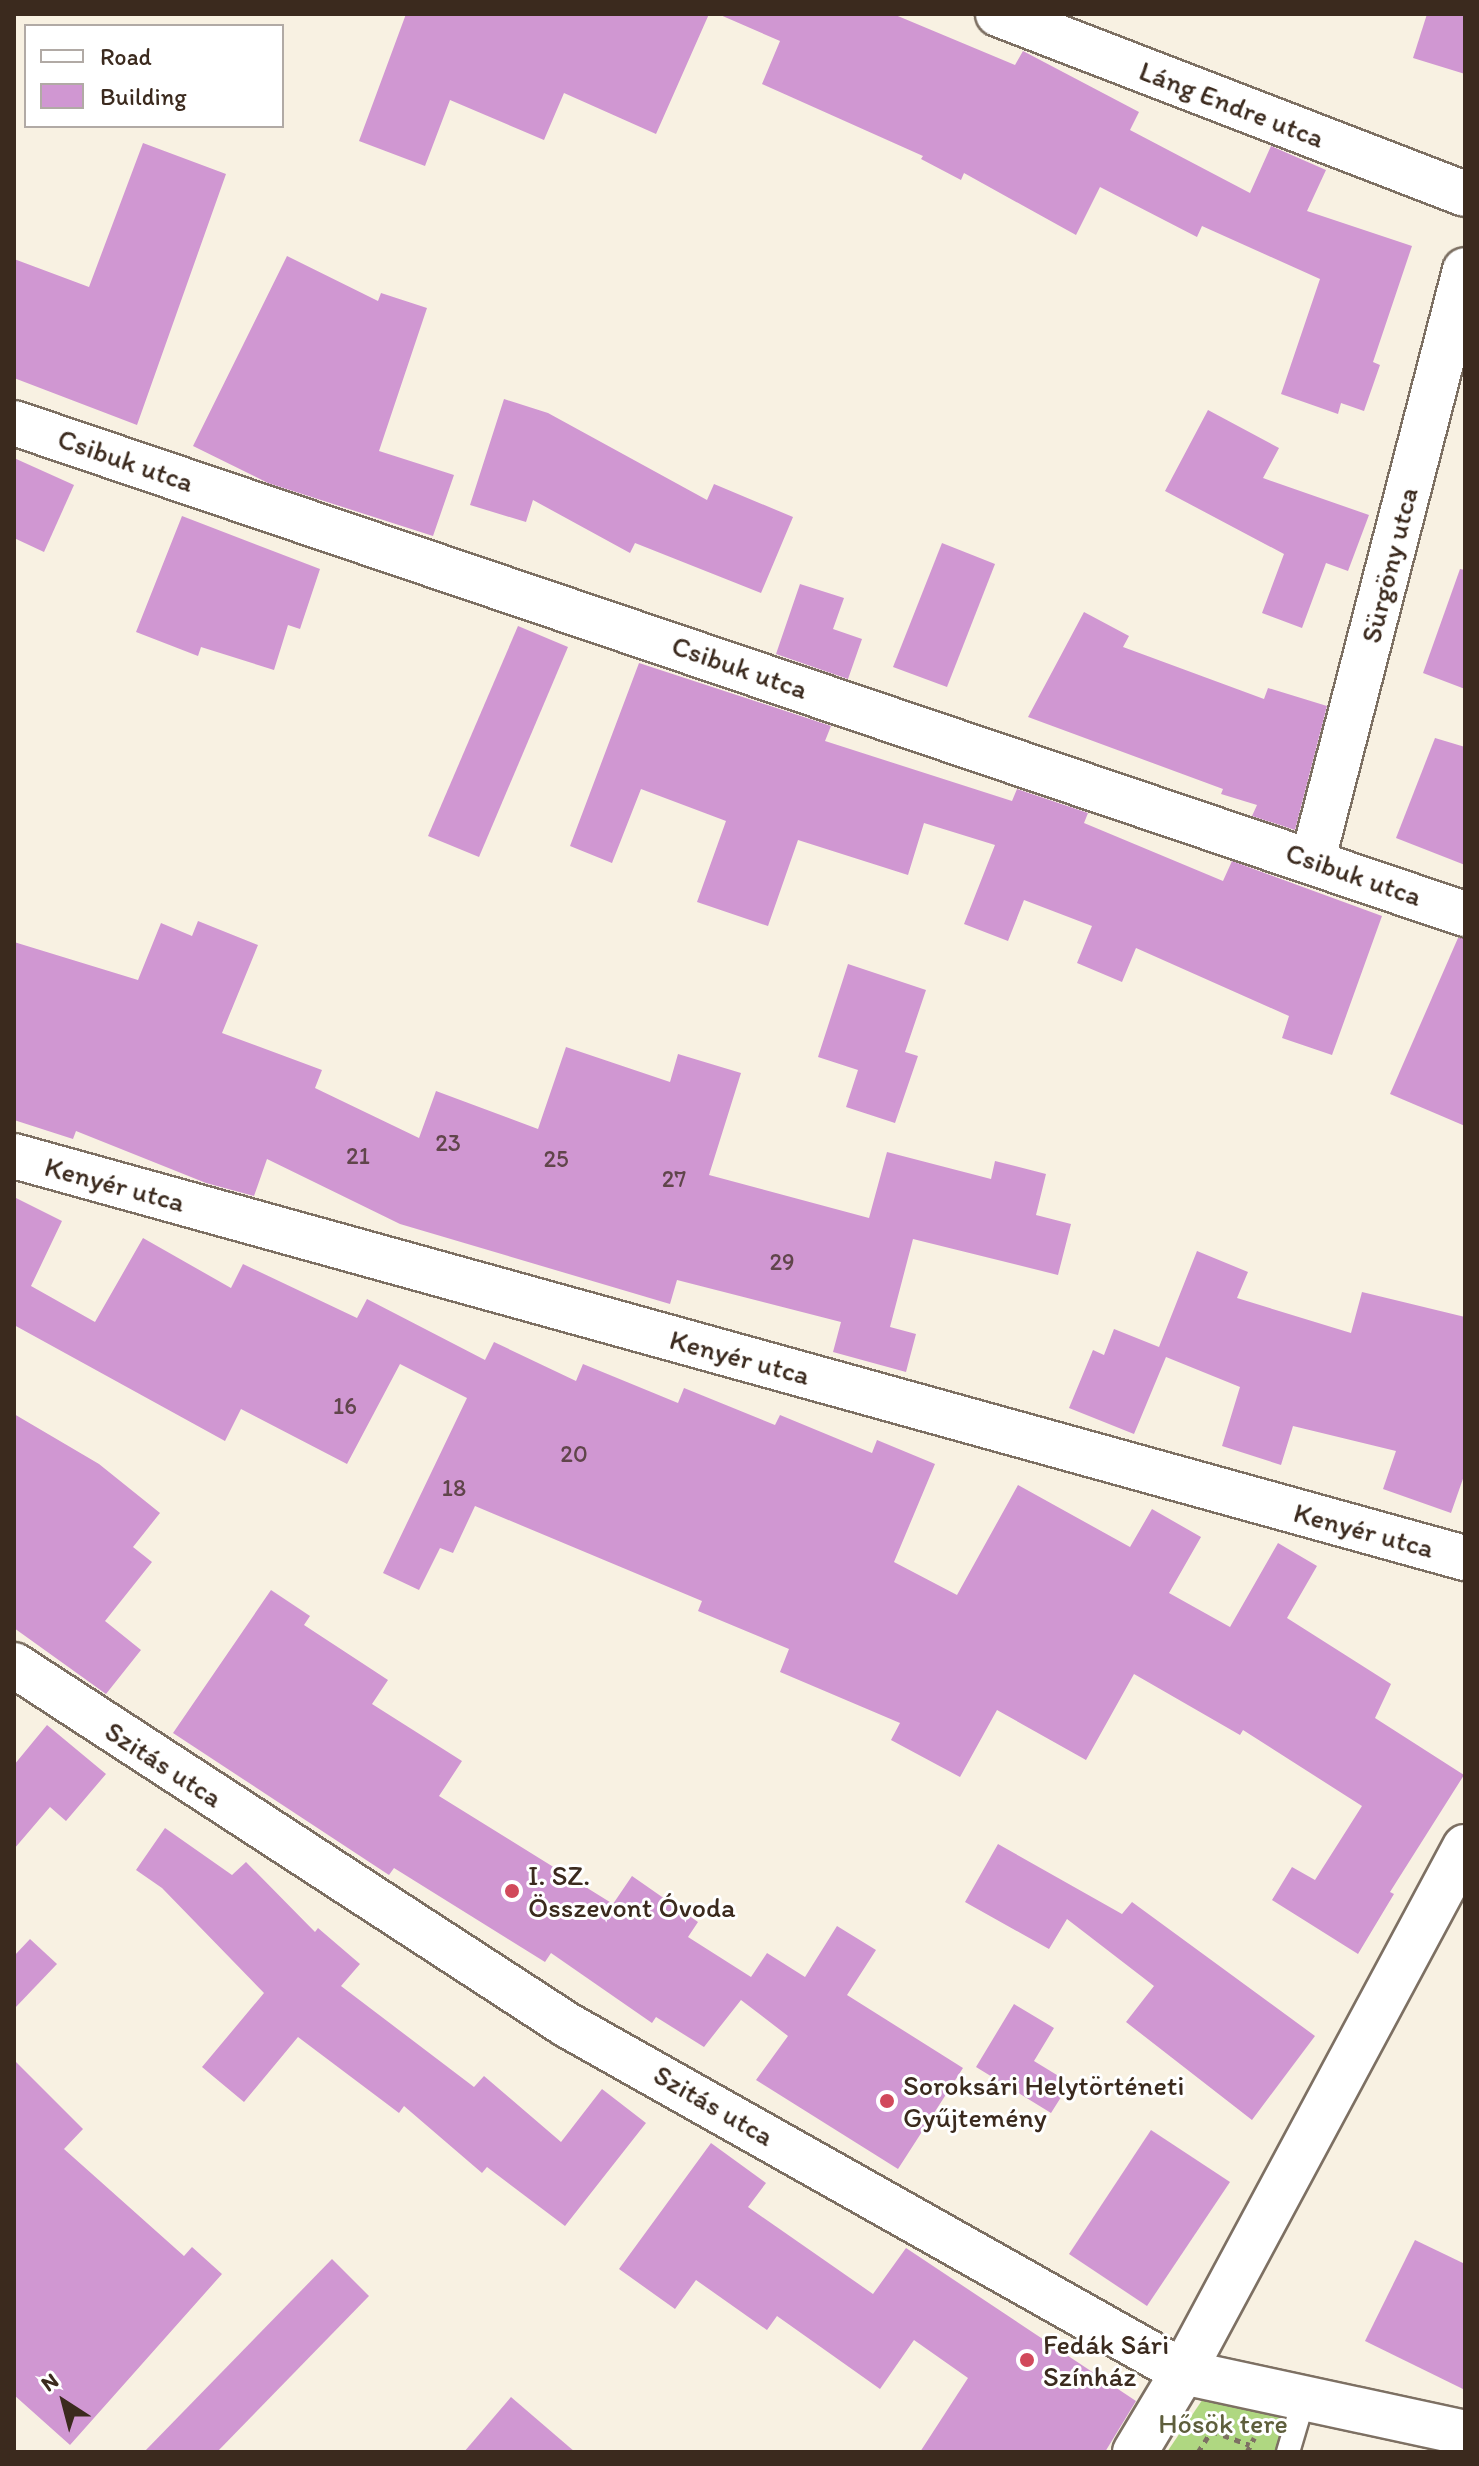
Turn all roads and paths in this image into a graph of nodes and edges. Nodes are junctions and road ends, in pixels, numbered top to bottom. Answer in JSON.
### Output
{"nodes":[{"id":1,"x":998,"y":14,"type":"edge"},
{"id":2,"x":1048,"y":23,"type":"edge"},
{"id":3,"x":1465,"y":194,"type":"edge"},
{"id":4,"x":1465,"y":270,"type":"edge"},
{"id":5,"x":14,"y":423,"type":"edge"},
{"id":6,"x":1313,"y":859,"type":"junction"},
{"id":7,"x":1465,"y":914,"type":"edge"},
{"id":8,"x":14,"y":1156,"type":"edge"},
{"id":9,"x":1465,"y":1558,"type":"edge"},
{"id":10,"x":14,"y":1665,"type":"edge"},
{"id":11,"x":1465,"y":1847,"type":"edge"},
{"id":12,"x":1183,"y":2372,"type":"junction"},
{"id":13,"x":1304,"y":2398,"type":"junction"},
{"id":14,"x":1212,"y":2431,"type":"dead end"},
{"id":15,"x":1465,"y":2433,"type":"edge"},
{"id":16,"x":1250,"y":2445,"type":"dead end"},
{"id":17,"x":1135,"y":2452,"type":"edge"},
{"id":18,"x":1288,"y":2452,"type":"edge"}],
"edges":[{"from":1,"to":2,"type":"street","name":"Láng Endre utca"},
{"from":2,"to":3,"type":"street","name":"Láng Endre utca"},
{"from":4,"to":6,"type":"street","name":"Sürgöny utca"},
{"from":5,"to":6,"type":"street","name":"Csibuk utca"},
{"from":6,"to":7,"type":"street","name":"Csibuk utca"},
{"from":8,"to":9,"type":"street","name":"Kenyér utca"},
{"from":10,"to":12,"type":"street","name":"Szitás utca"},
{"from":11,"to":12,"type":"street"},
{"from":12,"to":13,"type":"street","name":"Szitás utca"},
{"from":12,"to":17,"type":"street"},
{"from":13,"to":15,"type":"street","name":"Szitás utca"},
{"from":13,"to":18,"type":"lane"},
{"from":14,"to":16,"type":"path"}]}
